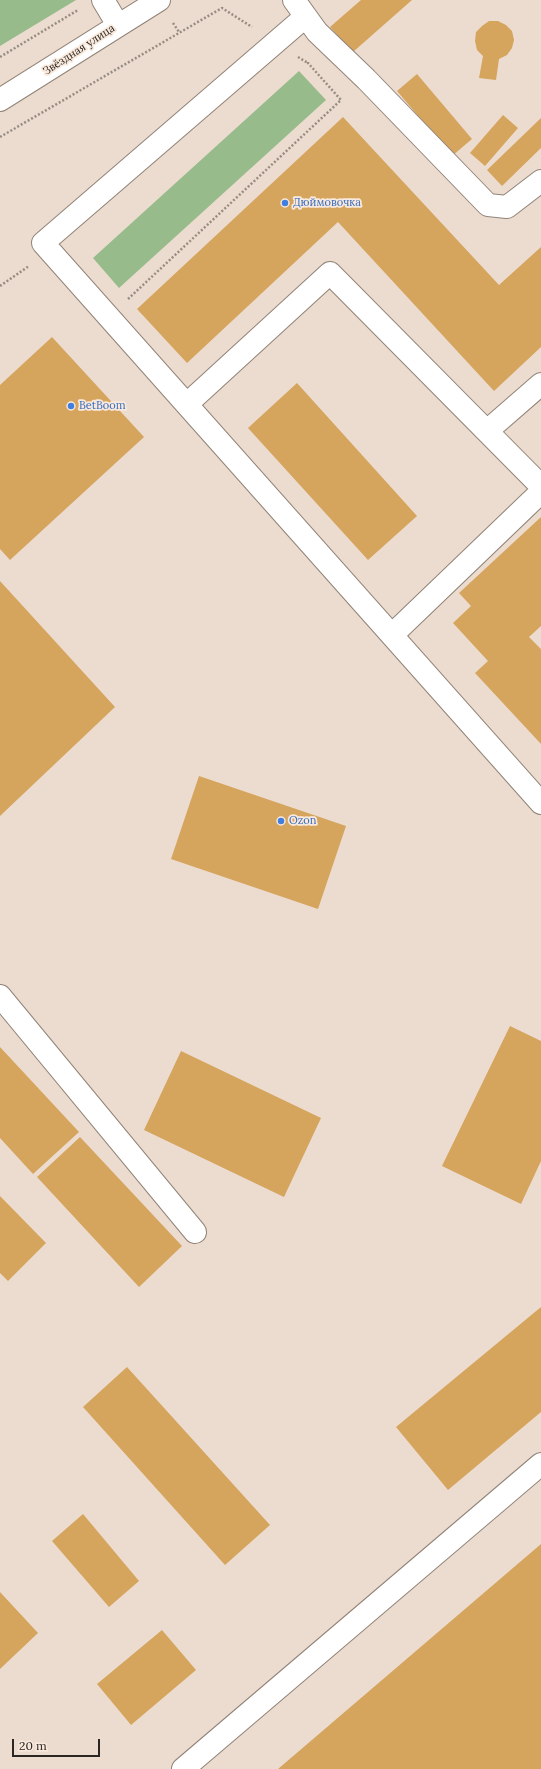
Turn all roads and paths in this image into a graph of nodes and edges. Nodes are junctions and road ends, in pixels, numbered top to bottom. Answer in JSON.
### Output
{"nodes":[{"id":1,"x":103,"y":0,"type":"edge"},
{"id":2,"x":159,"y":0,"type":"edge"},
{"id":3,"x":81,"y":8,"type":"dead end"},
{"id":4,"x":306,"y":16,"type":"edge"},
{"id":5,"x":118,"y":25,"type":"junction"},
{"id":6,"x":276,"y":42,"type":"junction"},
{"id":7,"x":0,"y":57,"type":"edge"},
{"id":8,"x":308,"y":63,"type":"junction"},
{"id":9,"x":0,"y":100,"type":"edge"},
{"id":10,"x":0,"y":137,"type":"edge"},
{"id":11,"x":541,"y":181,"type":"edge"},
{"id":12,"x":50,"y":252,"type":"junction"},
{"id":13,"x":0,"y":286,"type":"edge"},
{"id":14,"x":127,"y":300,"type":"dead end"},
{"id":15,"x":541,"y":384,"type":"edge"},
{"id":16,"x":187,"y":404,"type":"junction"},
{"id":17,"x":487,"y":431,"type":"junction"},
{"id":18,"x":541,"y":486,"type":"edge"},
{"id":19,"x":541,"y":492,"type":"edge"},
{"id":20,"x":392,"y":635,"type":"junction"},
{"id":21,"x":541,"y":803,"type":"edge"},
{"id":22,"x":0,"y":996,"type":"edge"},
{"id":23,"x":195,"y":1232,"type":"dead end"},
{"id":24,"x":541,"y":1464,"type":"edge"},
{"id":25,"x":183,"y":1769,"type":"edge"}],
"edges":[{"from":1,"to":5,"type":"main road"},
{"from":2,"to":5,"type":"main road","name":"Звёздная улица"},
{"from":3,"to":7,"type":"path"},
{"from":4,"to":6,"type":"main road"},
{"from":4,"to":8,"type":"path"},
{"from":4,"to":11,"type":"main road"},
{"from":5,"to":9,"type":"main road","name":"Звёздная улица"},
{"from":6,"to":8,"type":"path"},
{"from":6,"to":10,"type":"path"},
{"from":6,"to":12,"type":"main road"},
{"from":8,"to":14,"type":"path"},
{"from":12,"to":13,"type":"path"},
{"from":12,"to":16,"type":"main road"},
{"from":15,"to":17,"type":"main road"},
{"from":16,"to":17,"type":"main road"},
{"from":16,"to":20,"type":"main road"},
{"from":17,"to":18,"type":"main road"},
{"from":19,"to":20,"type":"main road"},
{"from":20,"to":21,"type":"main road"},
{"from":22,"to":23,"type":"main road"},
{"from":24,"to":25,"type":"main road"}]}
